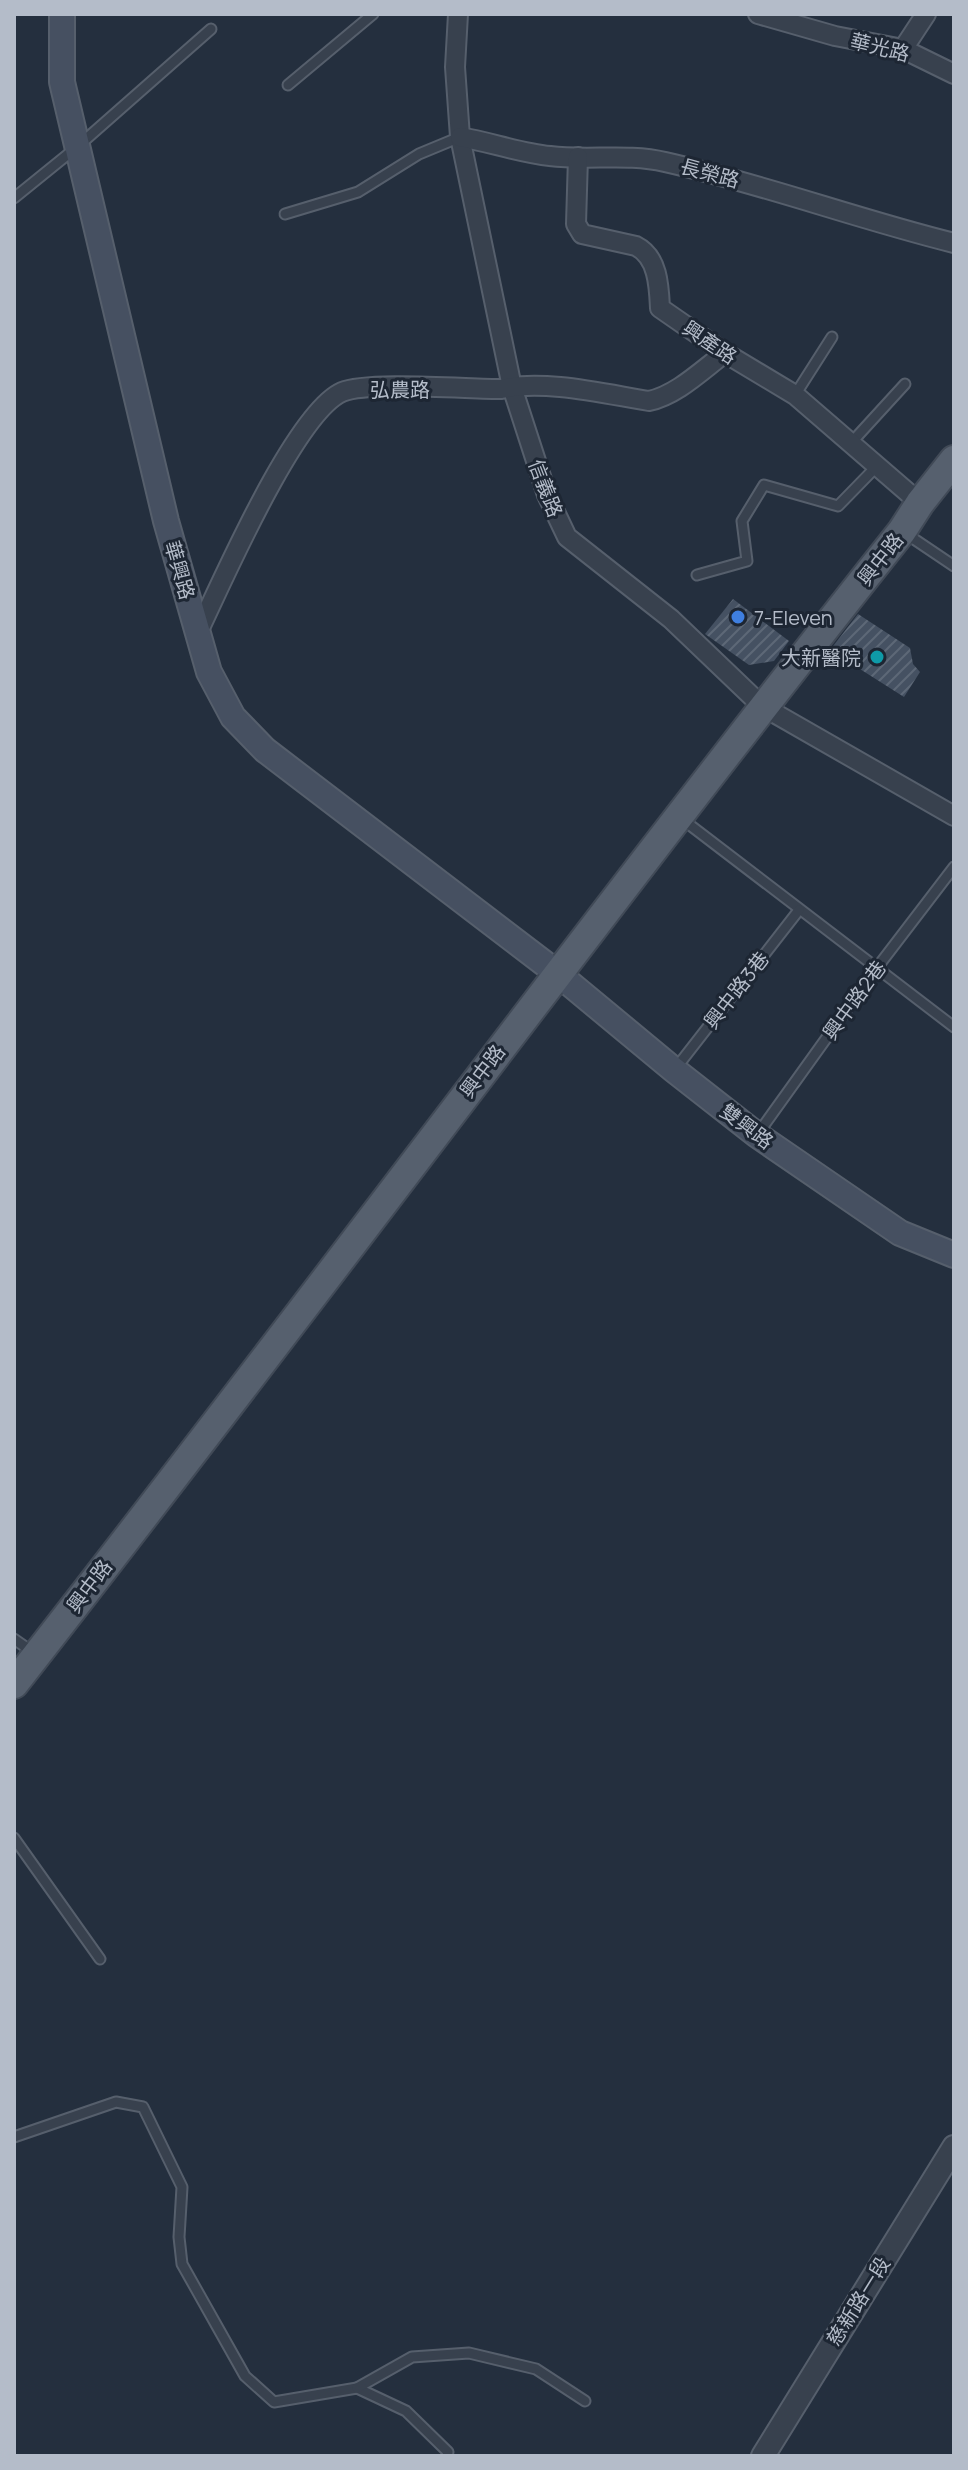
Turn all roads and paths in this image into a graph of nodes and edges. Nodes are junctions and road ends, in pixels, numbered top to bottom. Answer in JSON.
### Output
{"nodes":[{"id":1,"x":62,"y":14,"type":"edge"},
{"id":2,"x":373,"y":14,"type":"edge"},
{"id":3,"x":458,"y":14,"type":"edge"},
{"id":4,"x":758,"y":14,"type":"edge"},
{"id":5,"x":926,"y":14,"type":"edge"},
{"id":6,"x":211,"y":29,"type":"dead end"},
{"id":7,"x":903,"y":49,"type":"junction"},
{"id":8,"x":954,"y":74,"type":"edge"},
{"id":9,"x":288,"y":85,"type":"dead end"},
{"id":10,"x":460,"y":137,"type":"junction"},
{"id":11,"x":77,"y":147,"type":"junction"},
{"id":12,"x":578,"y":157,"type":"junction"},
{"id":13,"x":14,"y":198,"type":"edge"},
{"id":14,"x":285,"y":214,"type":"dead end"},
{"id":15,"x":954,"y":243,"type":"edge"},
{"id":16,"x":832,"y":337,"type":"dead end"},
{"id":17,"x":725,"y":353,"type":"junction"},
{"id":18,"x":905,"y":384,"type":"dead end"},
{"id":19,"x":512,"y":387,"type":"junction"},
{"id":20,"x":795,"y":395,"type":"junction"},
{"id":21,"x":851,"y":443,"type":"junction"},
{"id":22,"x":877,"y":466,"type":"junction"},
{"id":23,"x":949,"y":474,"type":"edge"},
{"id":24,"x":920,"y":503,"type":"junction"},
{"id":25,"x":902,"y":531,"type":"junction"},
{"id":26,"x":954,"y":566,"type":"edge"},
{"id":27,"x":697,"y":575,"type":"dead end"},
{"id":28,"x":198,"y":632,"type":"junction"},
{"id":29,"x":762,"y":706,"type":"junction"},
{"id":30,"x":954,"y":816,"type":"edge"},
{"id":31,"x":679,"y":817,"type":"junction"},
{"id":32,"x":954,"y":867,"type":"edge"},
{"id":33,"x":799,"y":910,"type":"junction"},
{"id":34,"x":876,"y":969,"type":"junction"},
{"id":35,"x":557,"y":973,"type":"junction"},
{"id":36,"x":954,"y":1027,"type":"edge"},
{"id":37,"x":674,"y":1070,"type":"junction"},
{"id":38,"x":757,"y":1135,"type":"junction"},
{"id":39,"x":954,"y":1255,"type":"edge"},
{"id":40,"x":26,"y":1647,"type":"edge"},
{"id":41,"x":14,"y":1684,"type":"edge"},
{"id":42,"x":14,"y":1838,"type":"edge"},
{"id":43,"x":100,"y":1959,"type":"dead end"},
{"id":44,"x":14,"y":2137,"type":"edge"},
{"id":45,"x":954,"y":2147,"type":"edge"},
{"id":46,"x":357,"y":2388,"type":"junction"},
{"id":47,"x":585,"y":2401,"type":"dead end"},
{"id":48,"x":447,"y":2456,"type":"edge"},
{"id":49,"x":763,"y":2456,"type":"edge"}],
"edges":[{"from":1,"to":11,"type":"main road","name":"華興路"},
{"from":2,"to":9,"type":"lane"},
{"from":3,"to":10,"type":"street","name":"信義路"},
{"from":4,"to":7,"type":"street","name":"華光路"},
{"from":5,"to":7,"type":"street"},
{"from":6,"to":11,"type":"lane"},
{"from":7,"to":8,"type":"street","name":"華光路"},
{"from":10,"to":12,"type":"street","name":"長榮路"},
{"from":10,"to":14,"type":"lane"},
{"from":10,"to":19,"type":"street","name":"信義路"},
{"from":11,"to":13,"type":"lane"},
{"from":11,"to":28,"type":"main road","name":"華興路"},
{"from":12,"to":15,"type":"street","name":"長榮路"},
{"from":12,"to":17,"type":"street","name":"興產路"},
{"from":16,"to":20,"type":"lane"},
{"from":17,"to":19,"type":"street","name":"弘農路"},
{"from":17,"to":20,"type":"street","name":"興產路"},
{"from":18,"to":21,"type":"lane"},
{"from":19,"to":28,"type":"street","name":"弘農路"},
{"from":19,"to":29,"type":"street","name":"信義路"},
{"from":20,"to":21,"type":"street","name":"興產路"},
{"from":21,"to":22,"type":"street","name":"興產路"},
{"from":22,"to":24,"type":"street","name":"興產路"},
{"from":22,"to":27,"type":"lane"},
{"from":23,"to":24,"type":"main road","name":"興中路"},
{"from":24,"to":25,"type":"main road","name":"興中路"},
{"from":25,"to":26,"type":"lane"},
{"from":25,"to":29,"type":"main road","name":"興中路"},
{"from":28,"to":35,"type":"main road","name":"華興路"},
{"from":29,"to":30,"type":"street","name":"信義路"},
{"from":29,"to":31,"type":"main road","name":"興中路"},
{"from":31,"to":33,"type":"lane"},
{"from":31,"to":35,"type":"main road","name":"興中路"},
{"from":32,"to":34,"type":"lane","name":"興中路2巷"},
{"from":33,"to":34,"type":"lane"},
{"from":33,"to":37,"type":"lane","name":"興中路3巷"},
{"from":34,"to":36,"type":"lane"},
{"from":34,"to":38,"type":"lane","name":"興中路2巷"},
{"from":35,"to":37,"type":"main road","name":"雙興路"},
{"from":35,"to":40,"type":"main road","name":"興中路"},
{"from":37,"to":38,"type":"main road","name":"雙興路"},
{"from":38,"to":39,"type":"main road","name":"雙興路"},
{"from":40,"to":41,"type":"main road","name":"興中路"},
{"from":42,"to":43,"type":"lane"},
{"from":44,"to":46,"type":"lane"},
{"from":45,"to":49,"type":"street","name":"慈新路一段"},
{"from":46,"to":47,"type":"lane"},
{"from":46,"to":48,"type":"lane"}]}
